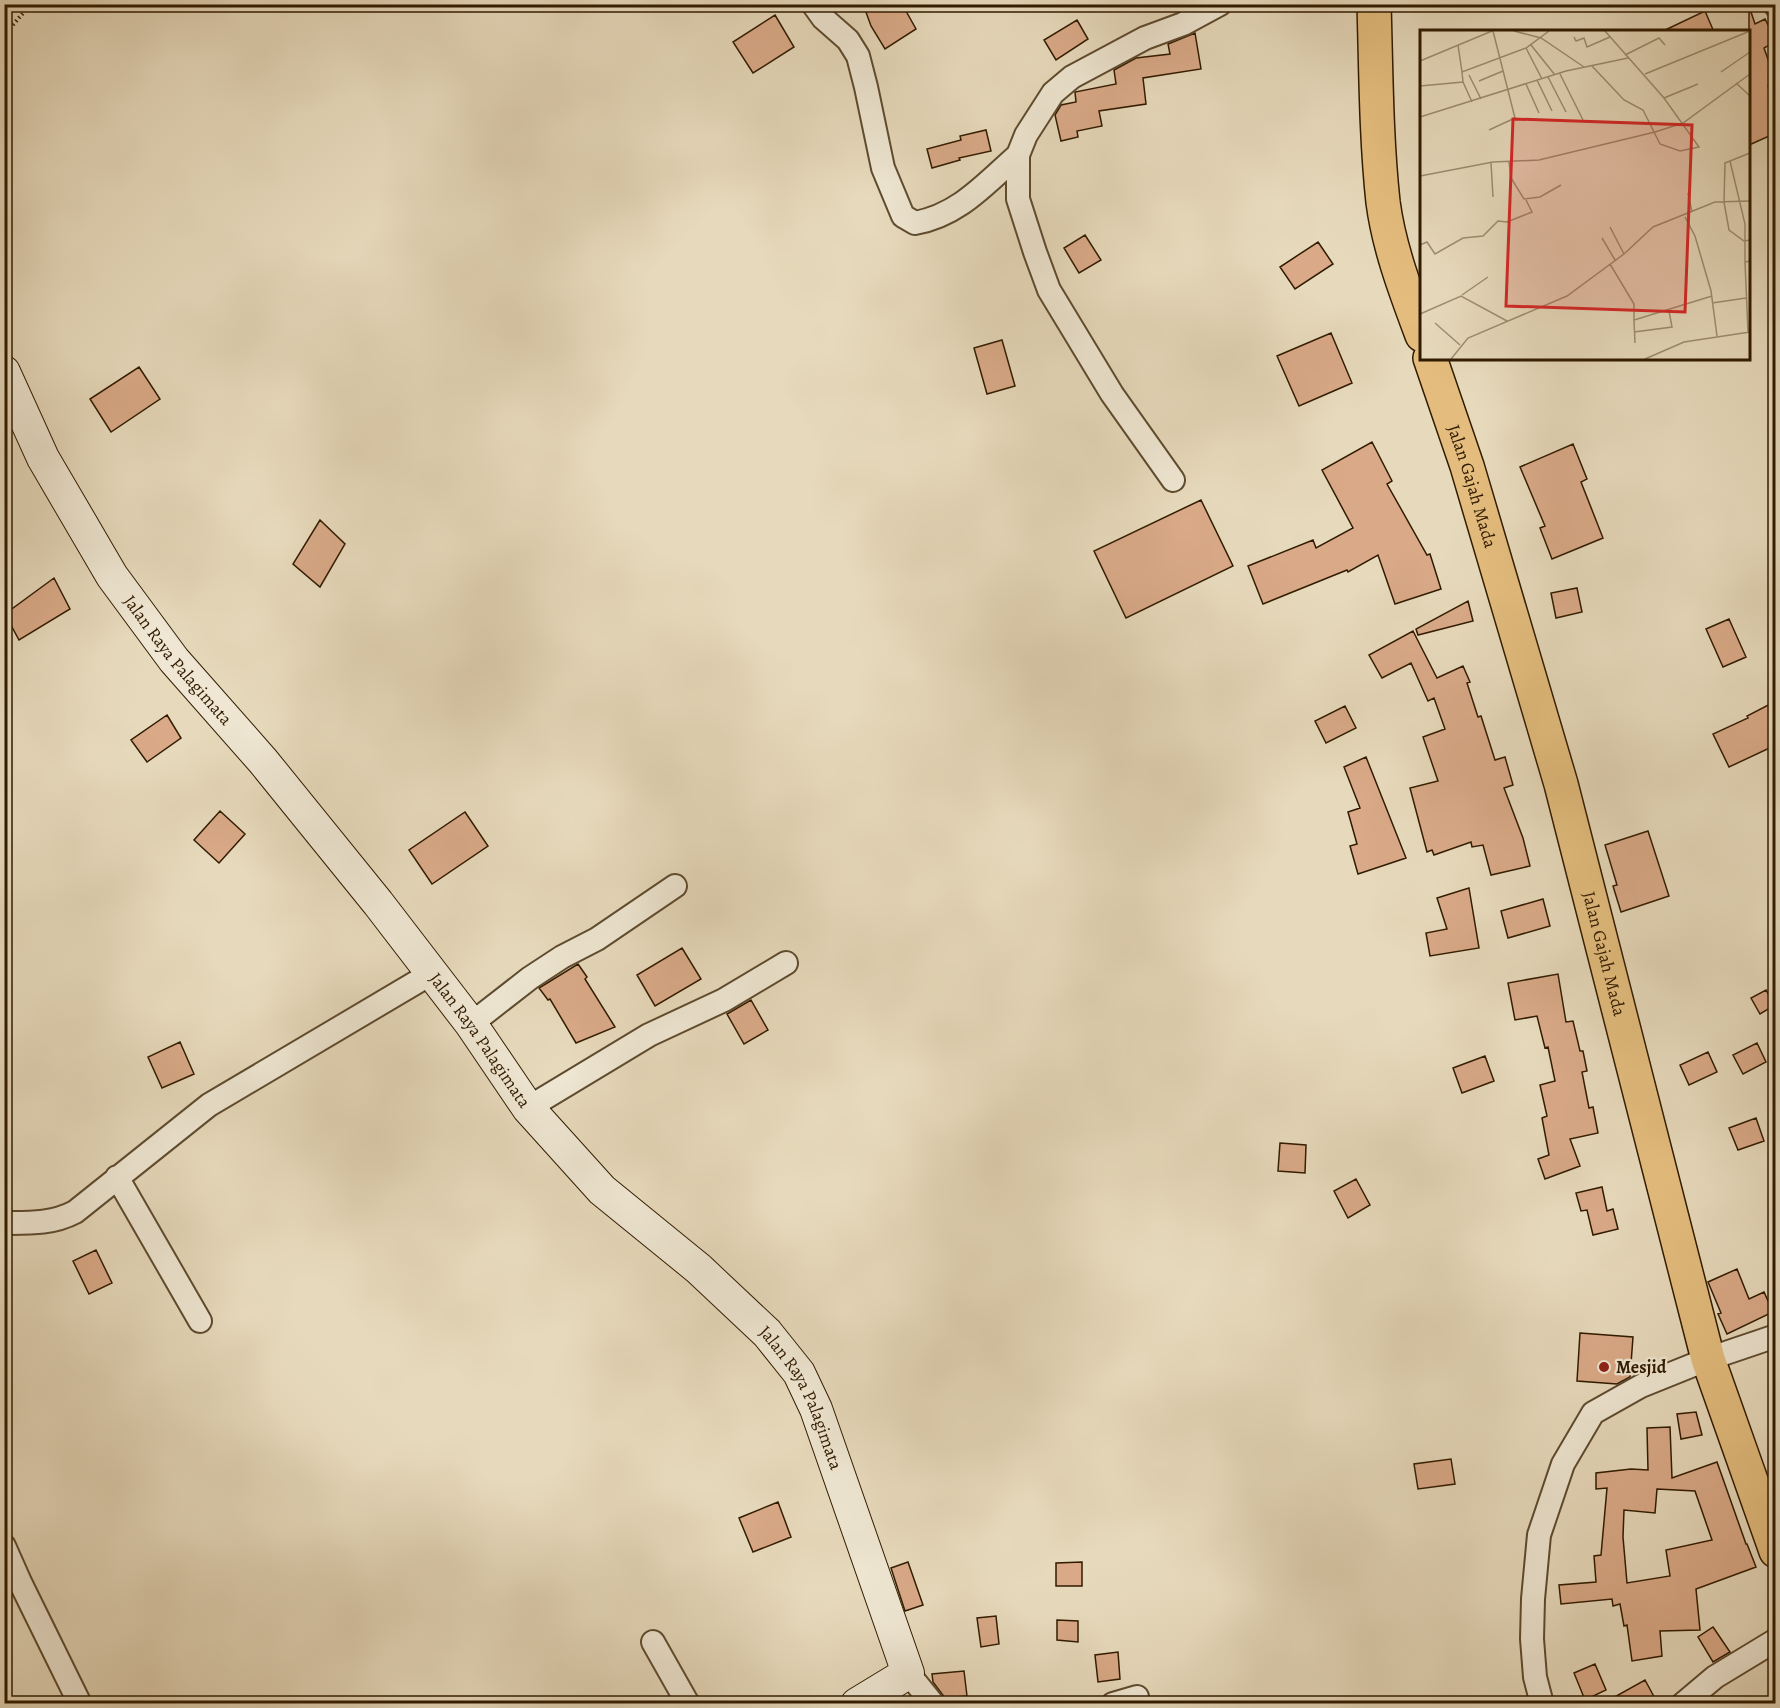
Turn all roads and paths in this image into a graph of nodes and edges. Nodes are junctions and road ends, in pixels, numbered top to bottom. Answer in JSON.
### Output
{"nodes":[{"id":1,"x":31,"y":4,"type":"edge"},
{"id":2,"x":813,"y":4,"type":"edge"},
{"id":3,"x":1220,"y":4,"type":"edge"},
{"id":4,"x":1374,"y":4,"type":"edge"},
{"id":5,"x":4,"y":35,"type":"edge"},
{"id":6,"x":1018,"y":155,"type":"junction"},
{"id":7,"x":1420,"y":329,"type":"edge"},
{"id":8,"x":1431,"y":360,"type":"edge"},
{"id":9,"x":4,"y":372,"type":"edge"},
{"id":10,"x":1173,"y":480,"type":"dead end"},
{"id":11,"x":675,"y":886,"type":"dead end"},
{"id":12,"x":786,"y":963,"type":"dead end"},
{"id":13,"x":432,"y":973,"type":"junction"},
{"id":14,"x":471,"y":1024,"type":"junction"},
{"id":15,"x":528,"y":1108,"type":"junction"},
{"id":16,"x":117,"y":1178,"type":"junction"},
{"id":17,"x":4,"y":1223,"type":"edge"},
{"id":18,"x":200,"y":1321,"type":"dead end"},
{"id":19,"x":1776,"y":1336,"type":"edge"},
{"id":20,"x":1708,"y":1359,"type":"junction"},
{"id":21,"x":1776,"y":1551,"type":"edge"},
{"id":22,"x":6,"y":1552,"type":"edge"},
{"id":23,"x":1776,"y":1641,"type":"edge"},
{"id":24,"x":653,"y":1642,"type":"dead end"},
{"id":25,"x":908,"y":1673,"type":"junction"},
{"id":26,"x":1137,"y":1697,"type":"dead end"},
{"id":27,"x":80,"y":1704,"type":"edge"},
{"id":28,"x":688,"y":1704,"type":"edge"},
{"id":29,"x":857,"y":1704,"type":"edge"},
{"id":30,"x":933,"y":1704,"type":"edge"},
{"id":31,"x":1113,"y":1704,"type":"edge"},
{"id":32,"x":1542,"y":1704,"type":"edge"},
{"id":33,"x":1683,"y":1704,"type":"edge"}],
"edges":[{"from":1,"to":5,"type":"path"},
{"from":2,"to":6,"type":"street"},
{"from":3,"to":6,"type":"street"},
{"from":4,"to":7,"type":"highway"},
{"from":6,"to":10,"type":"street"},
{"from":8,"to":20,"type":"highway","name":"Jalan Gajah Mada"},
{"from":9,"to":13,"type":"street","name":"Jalan Raya Palagimata"},
{"from":11,"to":14,"type":"street"},
{"from":12,"to":15,"type":"street"},
{"from":13,"to":14,"type":"street","name":"Jalan Raya Palagimata"},
{"from":13,"to":16,"type":"street"},
{"from":14,"to":15,"type":"street","name":"Jalan Raya Palagimata"},
{"from":15,"to":25,"type":"street","name":"Jalan Raya Palagimata"},
{"from":16,"to":17,"type":"street"},
{"from":16,"to":18,"type":"street"},
{"from":19,"to":20,"type":"street"},
{"from":20,"to":21,"type":"highway","name":"Jalan Gajah Mada"},
{"from":20,"to":32,"type":"street"},
{"from":22,"to":27,"type":"street"},
{"from":23,"to":33,"type":"street"},
{"from":24,"to":28,"type":"street"},
{"from":25,"to":29,"type":"street"},
{"from":25,"to":30,"type":"street","name":"Jalan Raya Palagimata"},
{"from":26,"to":31,"type":"street"}]}
